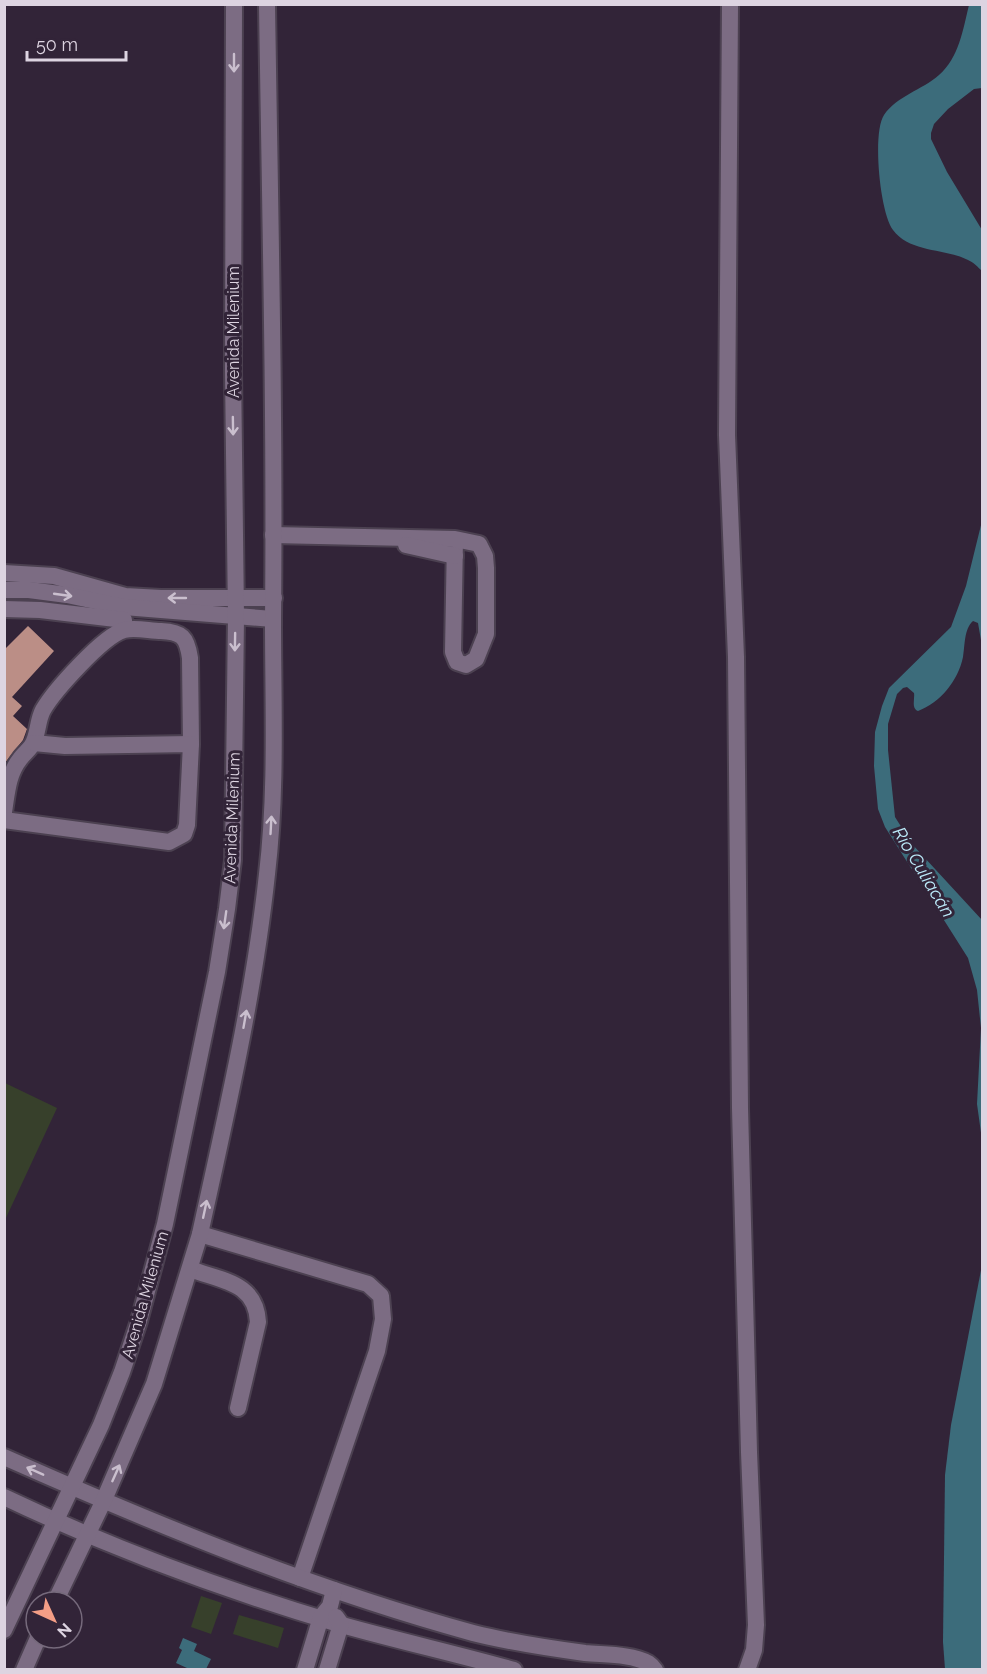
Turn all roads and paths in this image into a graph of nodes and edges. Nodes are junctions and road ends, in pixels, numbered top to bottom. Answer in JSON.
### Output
{"nodes":[{"id":1,"x":234,"y":4,"type":"edge"},
{"id":2,"x":267,"y":4,"type":"edge"},
{"id":3,"x":730,"y":4,"type":"edge"},
{"id":4,"x":273,"y":535,"type":"junction"},
{"id":5,"x":455,"y":548,"type":"junction"},
{"id":6,"x":4,"y":573,"type":"edge"},
{"id":7,"x":4,"y":590,"type":"edge"},
{"id":8,"x":236,"y":598,"type":"junction"},
{"id":9,"x":274,"y":598,"type":"junction"},
{"id":10,"x":4,"y":609,"type":"edge"},
{"id":11,"x":124,"y":613,"type":"junction"},
{"id":12,"x":236,"y":617,"type":"junction"},
{"id":13,"x":273,"y":619,"type":"junction"},
{"id":14,"x":34,"y":743,"type":"junction"},
{"id":15,"x":191,"y":744,"type":"junction"},
{"id":16,"x":4,"y":812,"type":"edge"},
{"id":17,"x":4,"y":820,"type":"edge"},
{"id":18,"x":200,"y":1234,"type":"junction"},
{"id":19,"x":190,"y":1269,"type":"junction"},
{"id":20,"x":238,"y":1408,"type":"dead end"},
{"id":21,"x":4,"y":1457,"type":"edge"},
{"id":22,"x":72,"y":1488,"type":"junction"},
{"id":23,"x":4,"y":1497,"type":"edge"},
{"id":24,"x":103,"y":1502,"type":"junction"},
{"id":25,"x":56,"y":1521,"type":"junction"},
{"id":26,"x":87,"y":1535,"type":"junction"},
{"id":27,"x":300,"y":1578,"type":"junction"},
{"id":28,"x":61,"y":1590,"type":"edge"},
{"id":29,"x":334,"y":1590,"type":"junction"},
{"id":30,"x":326,"y":1612,"type":"junction"},
{"id":31,"x":341,"y":1624,"type":"junction"},
{"id":32,"x":4,"y":1630,"type":"edge"},
{"id":33,"x":33,"y":1650,"type":"edge"},
{"id":34,"x":24,"y":1670,"type":"edge"},
{"id":35,"x":304,"y":1670,"type":"edge"},
{"id":36,"x":327,"y":1670,"type":"edge"},
{"id":37,"x":514,"y":1670,"type":"edge"},
{"id":38,"x":655,"y":1670,"type":"edge"},
{"id":39,"x":747,"y":1670,"type":"edge"}],
"edges":[{"from":1,"to":8,"type":"street","name":"Avenida Milenium","one_way":true},
{"from":2,"to":4,"type":"street","name":"Avenida Milenium"},
{"from":3,"to":39,"type":"street"},
{"from":4,"to":5,"type":"street"},
{"from":4,"to":9,"type":"street","name":"Avenida Milenium"},
{"from":5,"to":5,"type":"street"},
{"from":6,"to":11,"type":"street"},
{"from":7,"to":11,"type":"street","one_way":true},
{"from":8,"to":9,"type":"street"},
{"from":8,"to":11,"type":"street","one_way":true},
{"from":8,"to":12,"type":"street","name":"Avenida Milenium"},
{"from":9,"to":13,"type":"street","name":"Avenida Milenium"},
{"from":10,"to":11,"type":"street"},
{"from":11,"to":12,"type":"street"},
{"from":11,"to":14,"type":"street"},
{"from":11,"to":15,"type":"street"},
{"from":12,"to":13,"type":"street"},
{"from":12,"to":22,"type":"street","name":"Avenida Milenium","one_way":true},
{"from":18,"to":13,"type":"street","name":"Avenida Milenium","one_way":true},
{"from":14,"to":15,"type":"street"},
{"from":14,"to":16,"type":"street"},
{"from":15,"to":17,"type":"street"},
{"from":18,"to":19,"type":"street","name":"Avenida Milenium"},
{"from":18,"to":27,"type":"street"},
{"from":19,"to":20,"type":"street"},
{"from":24,"to":19,"type":"street","name":"Avenida Milenium","one_way":true},
{"from":22,"to":21,"type":"street","one_way":true},
{"from":22,"to":24,"type":"street"},
{"from":22,"to":25,"type":"street","name":"Avenida Milenium"},
{"from":23,"to":25,"type":"street"},
{"from":24,"to":26,"type":"street","name":"Avenida Milenium"},
{"from":24,"to":27,"type":"street"},
{"from":25,"to":26,"type":"street"},
{"from":25,"to":32,"type":"street","name":"Avenida Milenium"},
{"from":26,"to":28,"type":"street","name":"Avenida Milenium"},
{"from":26,"to":30,"type":"street"},
{"from":27,"to":29,"type":"street"},
{"from":29,"to":30,"type":"street"},
{"from":29,"to":38,"type":"street"},
{"from":30,"to":31,"type":"street"},
{"from":30,"to":35,"type":"street"},
{"from":31,"to":36,"type":"street"},
{"from":31,"to":37,"type":"street"},
{"from":33,"to":34,"type":"street"}]}
